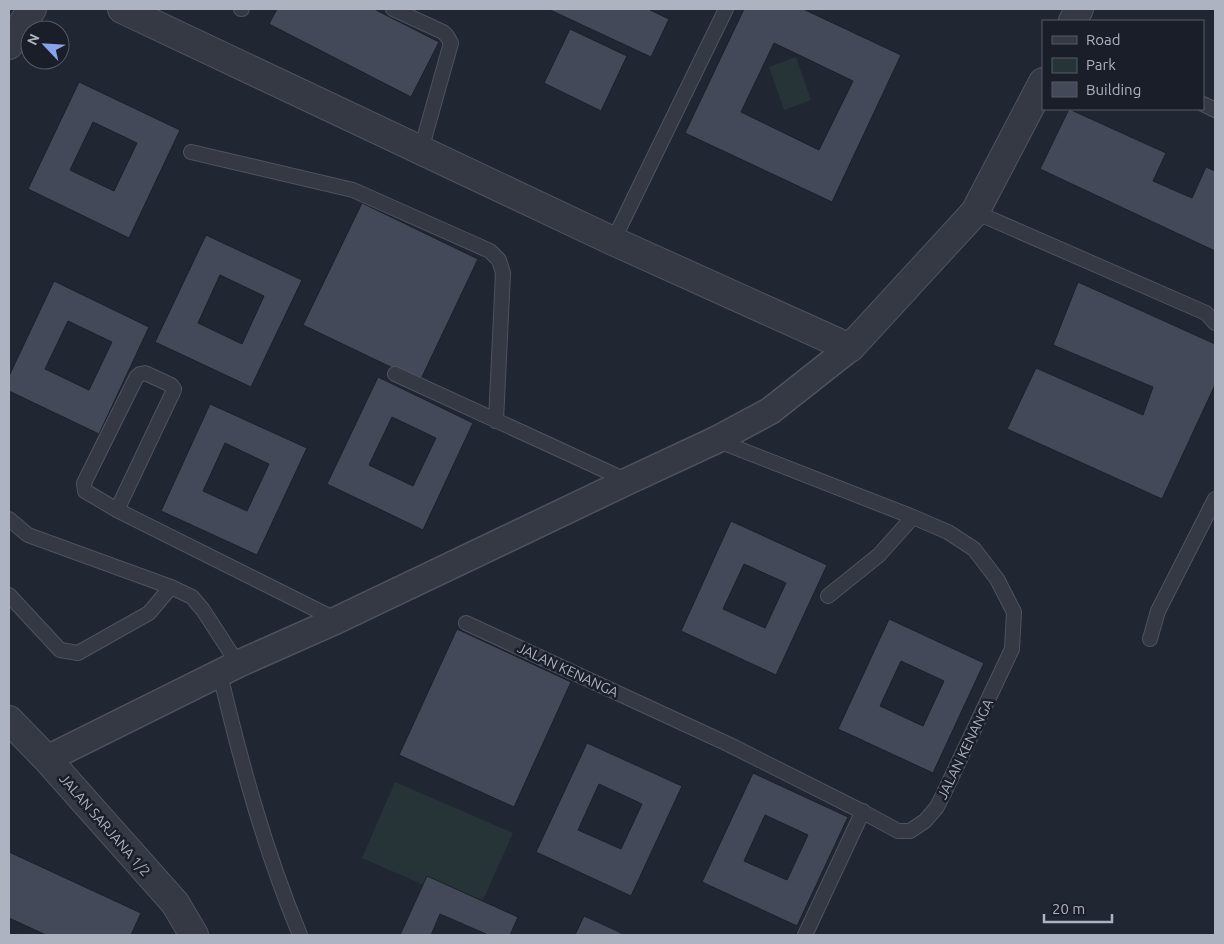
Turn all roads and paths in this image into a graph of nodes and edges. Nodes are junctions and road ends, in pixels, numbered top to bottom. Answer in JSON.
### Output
{"nodes":[{"id":1,"x":32,"y":9,"type":"edge"},
{"id":2,"x":393,"y":9,"type":"edge"},
{"id":3,"x":726,"y":9,"type":"edge"},
{"id":4,"x":128,"y":10,"type":"edge"},
{"id":5,"x":9,"y":44,"type":"edge"},
{"id":6,"x":1042,"y":84,"type":"edge"},
{"id":7,"x":421,"y":150,"type":"junction"},
{"id":8,"x":191,"y":152,"type":"dead end"},
{"id":9,"x":975,"y":212,"type":"junction"},
{"id":10,"x":613,"y":241,"type":"junction"},
{"id":11,"x":1215,"y":322,"type":"edge"},
{"id":12,"x":850,"y":348,"type":"junction"},
{"id":13,"x":395,"y":374,"type":"dead end"},
{"id":14,"x":496,"y":421,"type":"junction"},
{"id":15,"x":716,"y":440,"type":"junction"},
{"id":16,"x":628,"y":481,"type":"junction"},
{"id":17,"x":1215,"y":499,"type":"edge"},
{"id":18,"x":117,"y":510,"type":"junction"},
{"id":19,"x":913,"y":517,"type":"junction"},
{"id":20,"x":9,"y":518,"type":"edge"},
{"id":21,"x":171,"y":587,"type":"junction"},
{"id":22,"x":9,"y":595,"type":"edge"},
{"id":23,"x":828,"y":596,"type":"dead end"},
{"id":24,"x":337,"y":620,"type":"junction"},
{"id":25,"x":466,"y":623,"type":"dead end"},
{"id":26,"x":1150,"y":639,"type":"dead end"},
{"id":27,"x":229,"y":669,"type":"junction"},
{"id":28,"x":9,"y":720,"type":"edge"},
{"id":29,"x":47,"y":758,"type":"junction"},
{"id":30,"x":863,"y":811,"type":"junction"},
{"id":31,"x":194,"y":935,"type":"edge"},
{"id":32,"x":300,"y":935,"type":"edge"},
{"id":33,"x":805,"y":935,"type":"edge"}],
"edges":[{"from":1,"to":5,"type":"street"},
{"from":2,"to":7,"type":"lane"},
{"from":3,"to":10,"type":"lane"},
{"from":4,"to":7,"type":"street"},
{"from":6,"to":9,"type":"street"},
{"from":7,"to":10,"type":"street"},
{"from":8,"to":14,"type":"lane"},
{"from":9,"to":11,"type":"lane"},
{"from":9,"to":12,"type":"street"},
{"from":10,"to":12,"type":"street"},
{"from":12,"to":15,"type":"street"},
{"from":13,"to":14,"type":"lane"},
{"from":14,"to":16,"type":"lane"},
{"from":15,"to":16,"type":"street"},
{"from":15,"to":19,"type":"lane","name":"JALAN KENANGA"},
{"from":16,"to":24,"type":"street"},
{"from":17,"to":26,"type":"lane"},
{"from":18,"to":18,"type":"lane"},
{"from":18,"to":24,"type":"lane"},
{"from":19,"to":23,"type":"lane"},
{"from":19,"to":30,"type":"lane","name":"JALAN KENANGA"},
{"from":20,"to":21,"type":"lane"},
{"from":21,"to":22,"type":"lane"},
{"from":21,"to":27,"type":"lane"},
{"from":24,"to":27,"type":"street"},
{"from":25,"to":30,"type":"lane","name":"JALAN KENANGA"},
{"from":27,"to":29,"type":"street"},
{"from":27,"to":32,"type":"lane"},
{"from":28,"to":29,"type":"street","name":"JALAN SARJANA 1/2"},
{"from":29,"to":31,"type":"street","name":"JALAN SARJANA 1/2"},
{"from":30,"to":33,"type":"lane"}]}
